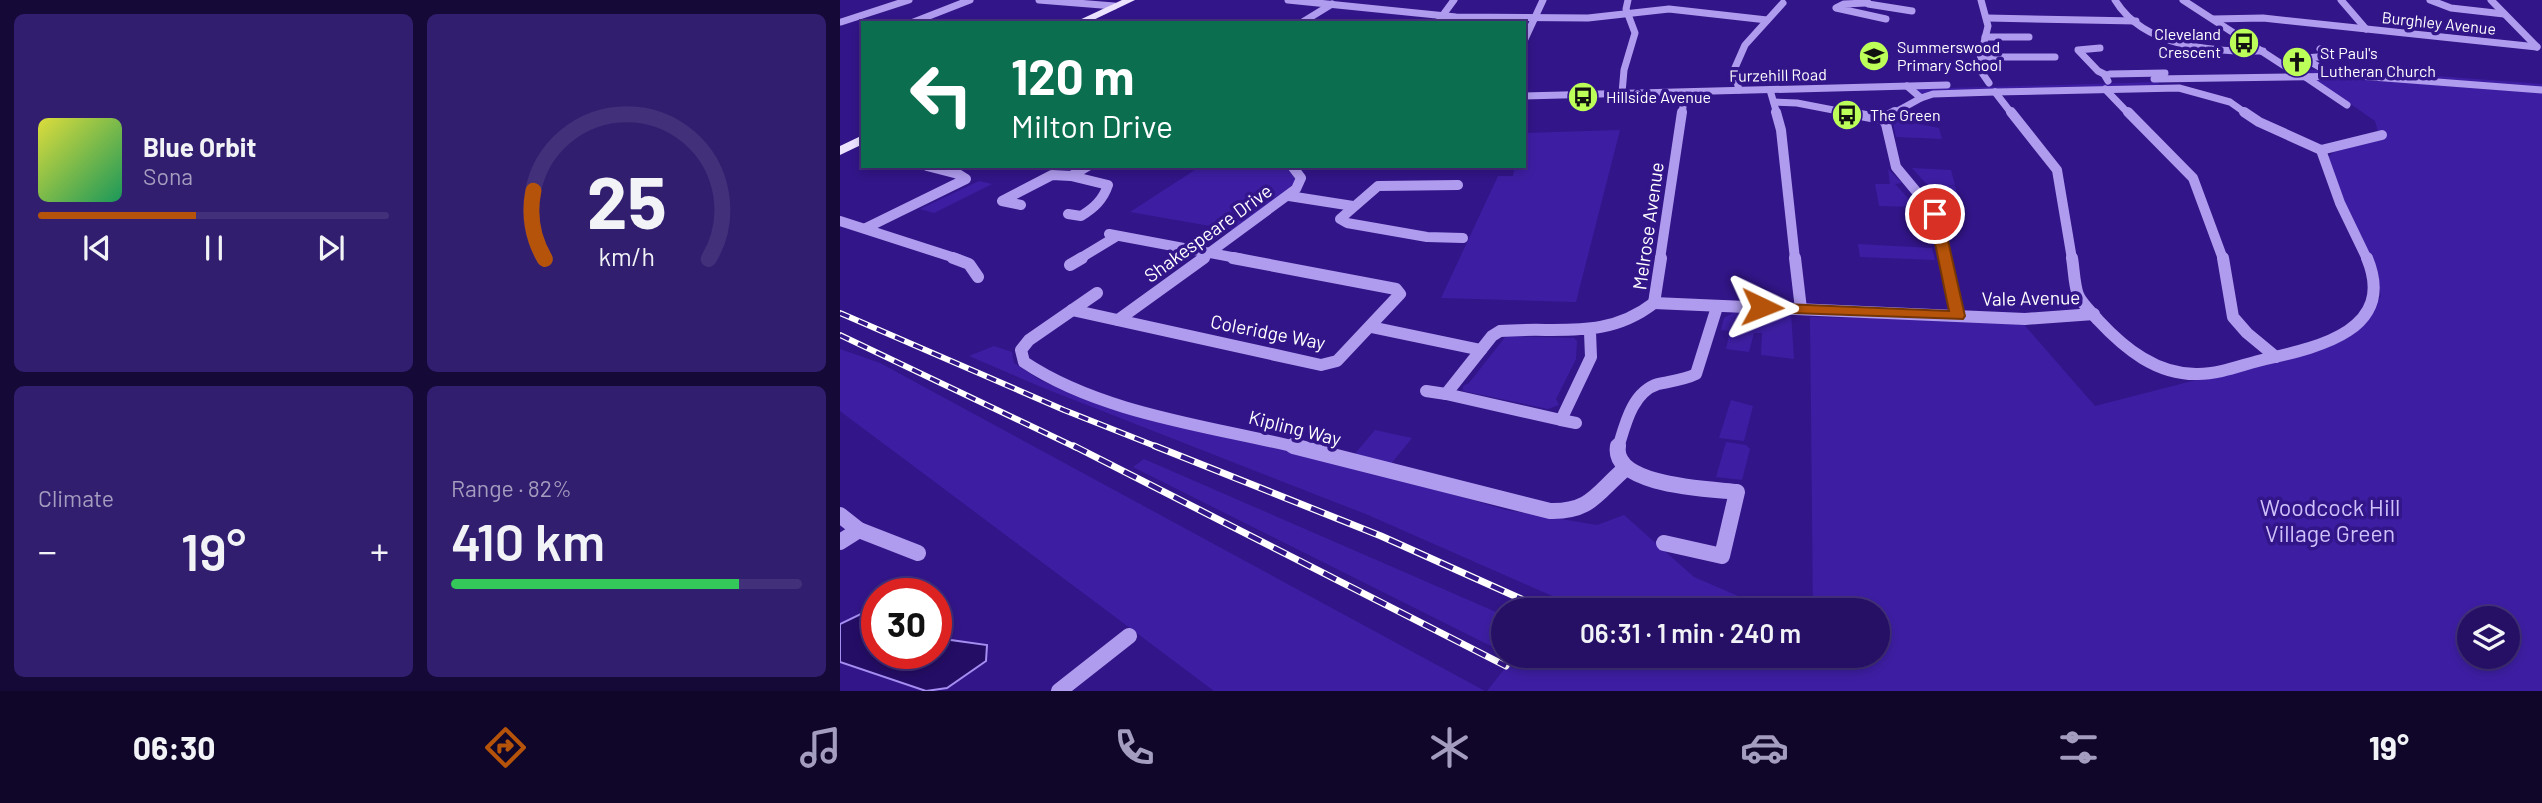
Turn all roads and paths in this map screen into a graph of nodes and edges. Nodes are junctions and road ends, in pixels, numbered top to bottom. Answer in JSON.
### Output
{"nodes":[{"id":1,"x":909,"y":0,"type":"edge"},
{"id":2,"x":970,"y":0,"type":"edge"},
{"id":3,"x":1039,"y":0,"type":"edge"},
{"id":4,"x":1124,"y":0,"type":"edge"},
{"id":5,"x":1130,"y":0,"type":"edge"},
{"id":6,"x":1288,"y":0,"type":"edge"},
{"id":7,"x":1454,"y":0,"type":"edge"},
{"id":8,"x":1543,"y":0,"type":"edge"},
{"id":9,"x":1628,"y":0,"type":"edge"},
{"id":10,"x":1706,"y":0,"type":"edge"},
{"id":11,"x":1981,"y":0,"type":"edge"},
{"id":12,"x":2115,"y":0,"type":"edge"},
{"id":13,"x":2183,"y":0,"type":"edge"},
{"id":14,"x":2341,"y":0,"type":"edge"},
{"id":15,"x":2430,"y":0,"type":"edge"},
{"id":16,"x":2491,"y":0,"type":"edge"},
{"id":17,"x":1866,"y":1,"type":"edge"},
{"id":18,"x":1783,"y":3,"type":"dead end"},
{"id":19,"x":1332,"y":4,"type":"junction"},
{"id":20,"x":1114,"y":6,"type":"junction"},
{"id":21,"x":2446,"y":7,"type":"junction"},
{"id":22,"x":1703,"y":11,"type":"junction"},
{"id":23,"x":1912,"y":11,"type":"dead end"},
{"id":24,"x":1628,"y":12,"type":"junction"},
{"id":25,"x":2434,"y":12,"type":"dead end"},
{"id":26,"x":2504,"y":14,"type":"junction"},
{"id":27,"x":1535,"y":18,"type":"junction"},
{"id":28,"x":1876,"y":18,"type":"junction"},
{"id":29,"x":1987,"y":18,"type":"junction"},
{"id":30,"x":1440,"y":19,"type":"edge"},
{"id":31,"x":1886,"y":19,"type":"dead end"},
{"id":32,"x":2213,"y":19,"type":"junction"},
{"id":33,"x":1768,"y":20,"type":"junction"},
{"id":34,"x":916,"y":21,"type":"edge"},
{"id":35,"x":1082,"y":21,"type":"edge"},
{"id":36,"x":1304,"y":21,"type":"edge"},
{"id":37,"x":2136,"y":21,"type":"junction"},
{"id":38,"x":841,"y":22,"type":"edge"},
{"id":39,"x":1869,"y":24,"type":"dead end"},
{"id":40,"x":2366,"y":29,"type":"junction"},
{"id":41,"x":2029,"y":36,"type":"dead end"},
{"id":42,"x":1526,"y":37,"type":"edge"},
{"id":43,"x":1986,"y":37,"type":"junction"},
{"id":44,"x":2100,"y":48,"type":"dead end"},
{"id":45,"x":2320,"y":49,"type":"dead end"},
{"id":46,"x":2539,"y":50,"type":"edge"},
{"id":47,"x":2263,"y":51,"type":"junction"},
{"id":48,"x":1980,"y":57,"type":"junction"},
{"id":49,"x":2055,"y":57,"type":"dead end"},
{"id":50,"x":2321,"y":68,"type":"junction"},
{"id":51,"x":2290,"y":69,"type":"junction"},
{"id":52,"x":2301,"y":76,"type":"junction"},
{"id":53,"x":2160,"y":79,"type":"junction"},
{"id":54,"x":2106,"y":82,"type":"junction"},
{"id":55,"x":2542,"y":83,"type":"edge"},
{"id":56,"x":1907,"y":86,"type":"junction"},
{"id":57,"x":1992,"y":88,"type":"junction"},
{"id":58,"x":2169,"y":88,"type":"junction"},
{"id":59,"x":1739,"y":90,"type":"junction"},
{"id":60,"x":1770,"y":90,"type":"junction"},
{"id":61,"x":2542,"y":90,"type":"edge"},
{"id":62,"x":1622,"y":93,"type":"junction"},
{"id":63,"x":1685,"y":93,"type":"junction"},
{"id":64,"x":1526,"y":96,"type":"edge"},
{"id":65,"x":1921,"y":98,"type":"junction"},
{"id":66,"x":1774,"y":102,"type":"junction"},
{"id":67,"x":2347,"y":105,"type":"dead end"},
{"id":68,"x":1882,"y":119,"type":"junction"},
{"id":69,"x":2382,"y":135,"type":"dead end"},
{"id":70,"x":861,"y":137,"type":"edge"},
{"id":71,"x":840,"y":149,"type":"edge"},
{"id":72,"x":2321,"y":150,"type":"junction"},
{"id":73,"x":935,"y":168,"type":"edge"},
{"id":74,"x":1085,"y":168,"type":"edge"},
{"id":75,"x":1294,"y":168,"type":"edge"},
{"id":76,"x":1071,"y":176,"type":"junction"},
{"id":77,"x":1458,"y":186,"type":"dead end"},
{"id":78,"x":1289,"y":196,"type":"junction"},
{"id":79,"x":1357,"y":203,"type":"junction"},
{"id":80,"x":1021,"y":205,"type":"dead end"},
{"id":81,"x":1068,"y":214,"type":"dead end"},
{"id":82,"x":840,"y":221,"type":"edge"},
{"id":83,"x":866,"y":228,"type":"junction"},
{"id":84,"x":1113,"y":235,"type":"joint"},
{"id":85,"x":1463,"y":238,"type":"dead end"},
{"id":86,"x":1208,"y":252,"type":"junction"},
{"id":87,"x":1070,"y":265,"type":"dead end"},
{"id":88,"x":978,"y":277,"type":"dead end"},
{"id":89,"x":1097,"y":293,"type":"dead end"},
{"id":90,"x":1654,"y":303,"type":"junction"},
{"id":91,"x":1717,"y":307,"type":"junction"},
{"id":92,"x":1801,"y":309,"type":"junction"},
{"id":93,"x":1072,"y":310,"type":"junction"},
{"id":94,"x":2094,"y":314,"type":"junction"},
{"id":95,"x":1958,"y":316,"type":"junction"},
{"id":96,"x":1118,"y":320,"type":"junction"},
{"id":97,"x":1371,"y":327,"type":"junction"},
{"id":98,"x":1590,"y":332,"type":"junction"},
{"id":99,"x":1481,"y":350,"type":"junction"},
{"id":100,"x":2276,"y":357,"type":"junction"},
{"id":101,"x":1426,"y":391,"type":"dead end"},
{"id":102,"x":1446,"y":394,"type":"junction"},
{"id":103,"x":1561,"y":419,"type":"junction"},
{"id":104,"x":1576,"y":423,"type":"dead end"},
{"id":105,"x":1626,"y":468,"type":"junction"},
{"id":106,"x":840,"y":515,"type":"edge"},
{"id":107,"x":859,"y":530,"type":"junction"},
{"id":108,"x":840,"y":542,"type":"edge"},
{"id":109,"x":1664,"y":543,"type":"dead end"},
{"id":110,"x":918,"y":553,"type":"dead end"},
{"id":111,"x":1129,"y":636,"type":"dead end"},
{"id":112,"x":1059,"y":691,"type":"edge"}],
"edges":[{"from":1,"to":38,"type":"street"},
{"from":2,"to":34,"type":"street"},
{"from":3,"to":20,"type":"street"},
{"from":4,"to":20,"type":"main road"},
{"from":5,"to":20,"type":"main road"},
{"from":6,"to":19,"type":"street"},
{"from":7,"to":30,"type":"street"},
{"from":8,"to":27,"type":"street"},
{"from":9,"to":24,"type":"street"},
{"from":10,"to":22,"type":"street"},
{"from":11,"to":29,"type":"street"},
{"from":12,"to":37,"type":"street"},
{"from":13,"to":32,"type":"street"},
{"from":14,"to":40,"type":"street"},
{"from":15,"to":21,"type":"street"},
{"from":16,"to":26,"type":"street"},
{"from":17,"to":23,"type":"street"},
{"from":17,"to":28,"type":"street"},
{"from":18,"to":33,"type":"street"},
{"from":19,"to":30,"type":"street"},
{"from":19,"to":36,"type":"street"},
{"from":20,"to":35,"type":"main road"},
{"from":21,"to":25,"type":"street"},
{"from":21,"to":26,"type":"street"},
{"from":22,"to":24,"type":"street"},
{"from":22,"to":33,"type":"street"},
{"from":24,"to":27,"type":"street"},
{"from":24,"to":62,"type":"street"},
{"from":26,"to":46,"type":"street"},
{"from":27,"to":30,"type":"street"},
{"from":27,"to":42,"type":"street"},
{"from":28,"to":31,"type":"street"},
{"from":28,"to":39,"type":"street"},
{"from":29,"to":37,"type":"street"},
{"from":29,"to":43,"type":"street"},
{"from":32,"to":40,"type":"street","name":"Burghley Avenue"},
{"from":32,"to":47,"type":"street"},
{"from":33,"to":59,"type":"street"},
{"from":37,"to":47,"type":"street"},
{"from":40,"to":46,"type":"street","name":"Burghley Avenue"},
{"from":41,"to":43,"type":"street"},
{"from":43,"to":48,"type":"street"},
{"from":44,"to":54,"type":"street"},
{"from":45,"to":50,"type":"street"},
{"from":47,"to":51,"type":"street"},
{"from":48,"to":49,"type":"street"},
{"from":48,"to":57,"type":"street"},
{"from":50,"to":51,"type":"street","name":"Furzehill Road"},
{"from":50,"to":55,"type":"street","name":"Furzehill Road"},
{"from":51,"to":52,"type":"street"},
{"from":51,"to":54,"type":"street","name":"Furzehill Road"},
{"from":52,"to":53,"type":"street","name":"Furzehill Road"},
{"from":52,"to":61,"type":"street","name":"Furzehill Road"},
{"from":52,"to":67,"type":"street"},
{"from":53,"to":54,"type":"street","name":"Furzehill Road"},
{"from":53,"to":58,"type":"street"},
{"from":54,"to":57,"type":"street","name":"Furzehill Road"},
{"from":54,"to":58,"type":"street","name":"Furzehill Road"},
{"from":54,"to":100,"type":"street"},
{"from":56,"to":57,"type":"street","name":"Furzehill Road"},
{"from":56,"to":60,"type":"street","name":"Furzehill Road"},
{"from":56,"to":65,"type":"street"},
{"from":57,"to":65,"type":"street","name":"Furzehill Road"},
{"from":57,"to":94,"type":"street"},
{"from":58,"to":72,"type":"street","name":"Furzehill Road"},
{"from":59,"to":60,"type":"street","name":"Furzehill Road"},
{"from":59,"to":63,"type":"street","name":"Furzehill Road"},
{"from":60,"to":66,"type":"street"},
{"from":62,"to":63,"type":"street","name":"Furzehill Road"},
{"from":62,"to":64,"type":"street","name":"Furzehill Road"},
{"from":63,"to":90,"type":"street","name":"Melrose Avenue"},
{"from":65,"to":68,"type":"street"},
{"from":66,"to":68,"type":"street"},
{"from":66,"to":92,"type":"street"},
{"from":68,"to":95,"type":"street"},
{"from":69,"to":72,"type":"street"},
{"from":70,"to":71,"type":"main road"},
{"from":72,"to":100,"type":"street"},
{"from":73,"to":83,"type":"street"},
{"from":74,"to":76,"type":"street"},
{"from":75,"to":78,"type":"street","name":"Shakespeare Drive"},
{"from":76,"to":80,"type":"street"},
{"from":76,"to":81,"type":"street"},
{"from":77,"to":79,"type":"street"},
{"from":78,"to":79,"type":"street"},
{"from":78,"to":86,"type":"street","name":"Shakespeare Drive"},
{"from":79,"to":85,"type":"street"},
{"from":82,"to":83,"type":"street"},
{"from":83,"to":88,"type":"street"},
{"from":84,"to":86,"type":"street"},
{"from":84,"to":87,"type":"street"},
{"from":86,"to":96,"type":"street","name":"Shakespeare Drive"},
{"from":86,"to":97,"type":"street","name":"Coleridge Way"},
{"from":89,"to":93,"type":"street"},
{"from":90,"to":91,"type":"street","name":"Melrose Avenue"},
{"from":90,"to":98,"type":"street"},
{"from":91,"to":92,"type":"street","name":"Vale Avenue"},
{"from":91,"to":105,"type":"street"},
{"from":92,"to":95,"type":"street","name":"Vale Avenue"},
{"from":93,"to":96,"type":"street","name":"Coleridge Way"},
{"from":93,"to":105,"type":"street","name":"Kipling Way"},
{"from":94,"to":95,"type":"street","name":"Vale Avenue"},
{"from":94,"to":100,"type":"street"},
{"from":96,"to":97,"type":"street","name":"Coleridge Way"},
{"from":97,"to":99,"type":"street"},
{"from":98,"to":99,"type":"street"},
{"from":98,"to":103,"type":"street"},
{"from":99,"to":102,"type":"street"},
{"from":101,"to":102,"type":"street"},
{"from":102,"to":103,"type":"street"},
{"from":103,"to":104,"type":"street"},
{"from":105,"to":109,"type":"street"},
{"from":106,"to":107,"type":"street"},
{"from":107,"to":108,"type":"street"},
{"from":107,"to":110,"type":"street"},
{"from":111,"to":112,"type":"street"}]}
